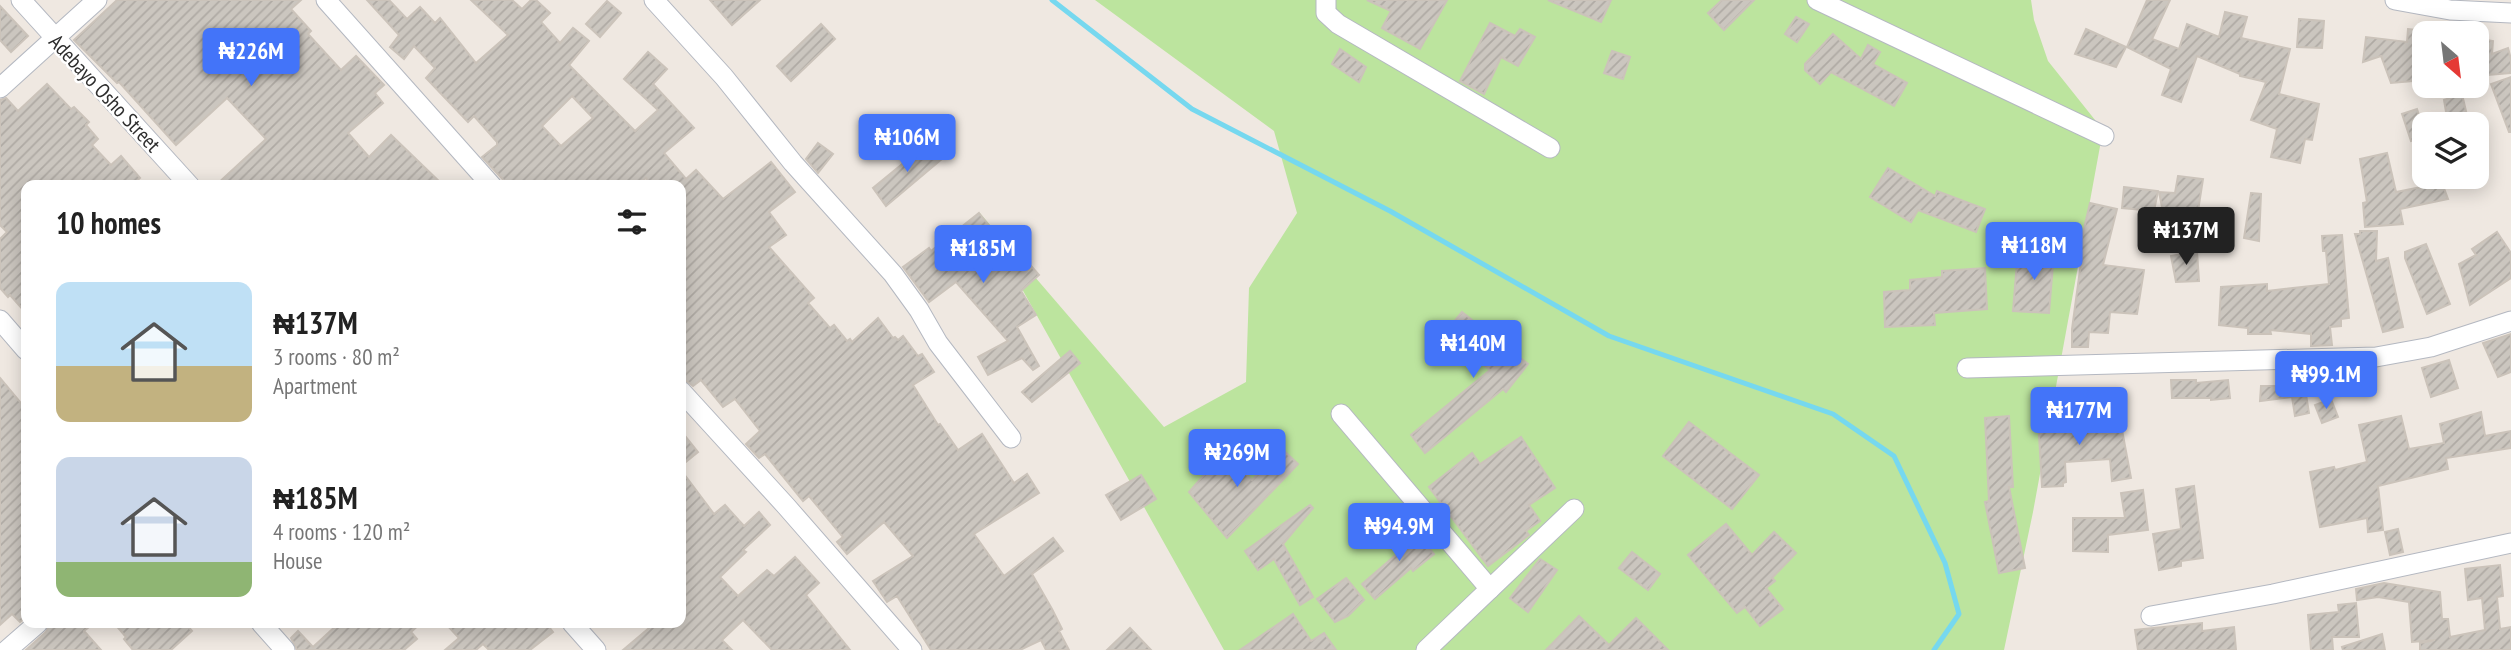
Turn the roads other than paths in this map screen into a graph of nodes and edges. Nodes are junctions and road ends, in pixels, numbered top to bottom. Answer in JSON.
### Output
{"nodes":[{"id":1,"x":21,"y":0,"type":"edge"},
{"id":2,"x":97,"y":0,"type":"edge"},
{"id":3,"x":326,"y":0,"type":"edge"},
{"id":4,"x":654,"y":0,"type":"edge"},
{"id":5,"x":1326,"y":0,"type":"edge"},
{"id":6,"x":1817,"y":0,"type":"edge"},
{"id":7,"x":2395,"y":0,"type":"edge"},
{"id":8,"x":2511,"y":13,"type":"edge"},
{"id":9,"x":54,"y":38,"type":"junction"},
{"id":10,"x":0,"y":88,"type":"edge"},
{"id":11,"x":2104,"y":136,"type":"dead end"},
{"id":12,"x":1550,"y":148,"type":"dead end"},
{"id":13,"x":184,"y":180,"type":"edge"},
{"id":14,"x":487,"y":180,"type":"edge"},
{"id":15,"x":0,"y":320,"type":"edge"},
{"id":16,"x":2511,"y":321,"type":"edge"},
{"id":17,"x":21,"y":344,"type":"edge"},
{"id":18,"x":1967,"y":368,"type":"dead end"},
{"id":19,"x":686,"y":396,"type":"edge"},
{"id":20,"x":1341,"y":414,"type":"dead end"},
{"id":21,"x":1011,"y":438,"type":"dead end"},
{"id":22,"x":1574,"y":509,"type":"dead end"},
{"id":23,"x":2511,"y":543,"type":"edge"},
{"id":24,"x":1490,"y":589,"type":"junction"},
{"id":25,"x":2151,"y":616,"type":"dead end"},
{"id":26,"x":32,"y":628,"type":"edge"},
{"id":27,"x":265,"y":628,"type":"edge"},
{"id":28,"x":576,"y":628,"type":"edge"},
{"id":29,"x":7,"y":650,"type":"edge"},
{"id":30,"x":285,"y":650,"type":"edge"},
{"id":31,"x":596,"y":650,"type":"edge"},
{"id":32,"x":912,"y":650,"type":"edge"},
{"id":33,"x":1426,"y":650,"type":"edge"}],
"edges":[{"from":1,"to":9,"type":"street","name":"Adebayo Osho Street"},
{"from":2,"to":9,"type":"street"},
{"from":3,"to":14,"type":"street"},
{"from":4,"to":21,"type":"street"},
{"from":5,"to":12,"type":"street"},
{"from":6,"to":11,"type":"street"},
{"from":7,"to":8,"type":"street"},
{"from":9,"to":10,"type":"street"},
{"from":9,"to":13,"type":"street","name":"Adebayo Osho Street"},
{"from":15,"to":17,"type":"street"},
{"from":16,"to":18,"type":"street"},
{"from":19,"to":32,"type":"street"},
{"from":20,"to":24,"type":"street"},
{"from":22,"to":24,"type":"street"},
{"from":23,"to":25,"type":"street"},
{"from":24,"to":33,"type":"street"},
{"from":26,"to":29,"type":"street"},
{"from":27,"to":30,"type":"street"},
{"from":28,"to":31,"type":"street"}]}
